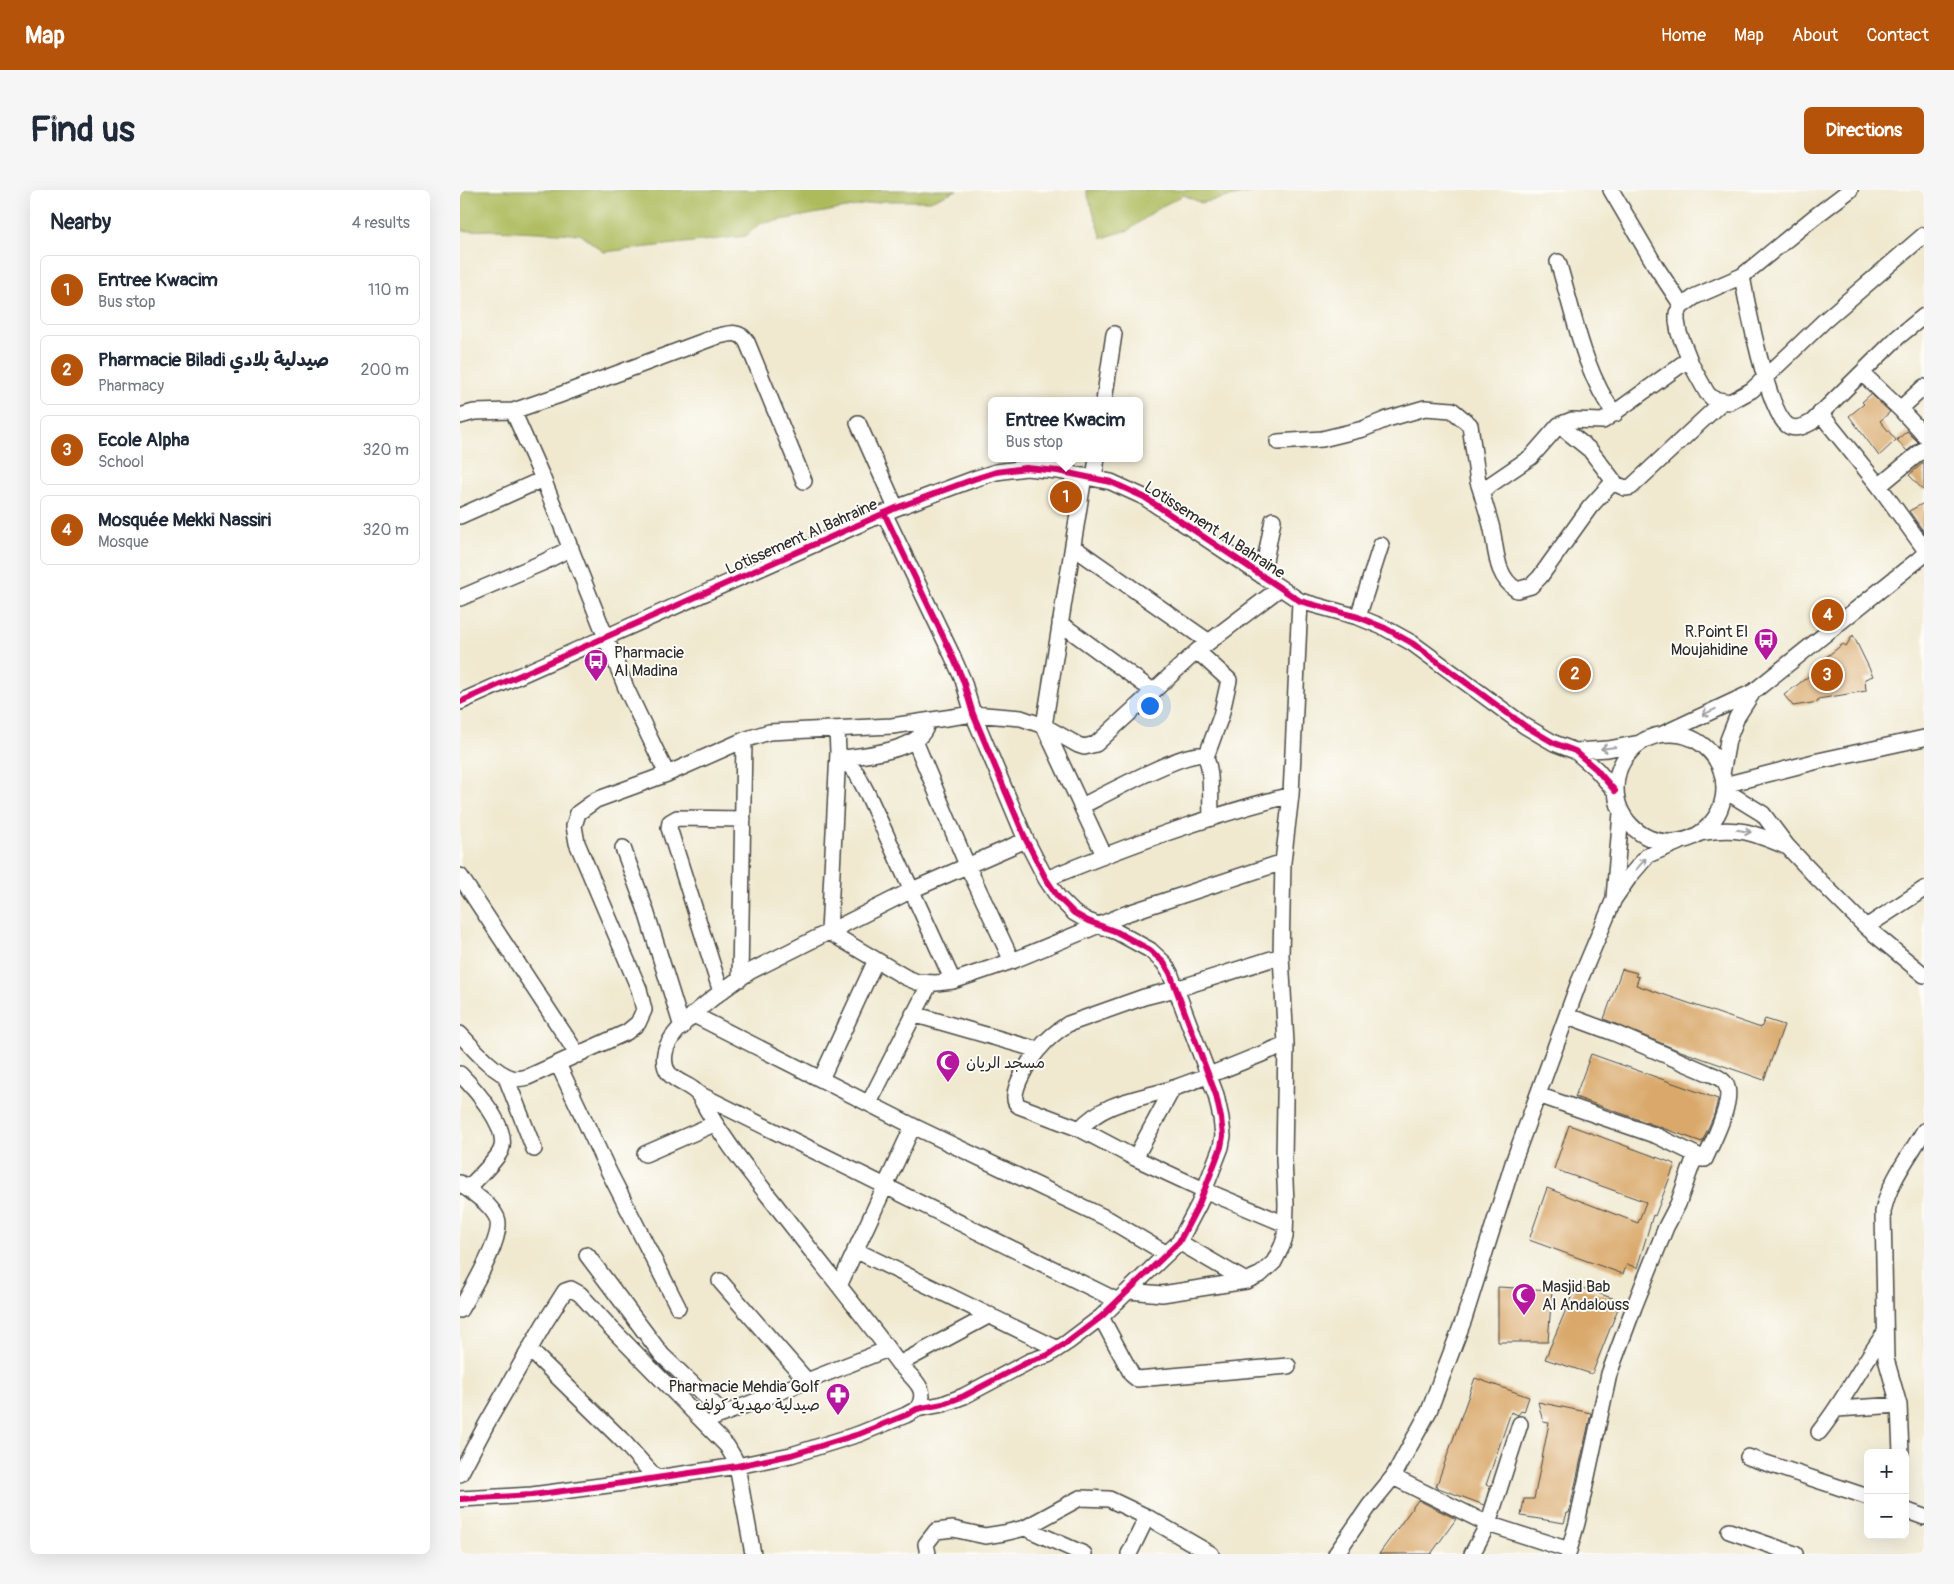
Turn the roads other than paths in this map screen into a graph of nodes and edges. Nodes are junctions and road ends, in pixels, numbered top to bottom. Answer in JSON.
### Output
{"nodes":[{"id":1,"x":1611,"y":190,"type":"edge"},
{"id":2,"x":1850,"y":190,"type":"edge"},
{"id":3,"x":1924,"y":234,"type":"edge"},
{"id":4,"x":1558,"y":262,"type":"dead end"},
{"id":5,"x":1742,"y":276,"type":"junction"},
{"id":6,"x":1682,"y":306,"type":"junction"},
{"id":7,"x":1924,"y":316,"type":"edge"},
{"id":8,"x":1114,"y":334,"type":"dead end"},
{"id":9,"x":1689,"y":359,"type":"junction"},
{"id":10,"x":1862,"y":373,"type":"junction"},
{"id":11,"x":1765,"y":377,"type":"junction"},
{"id":12,"x":1924,"y":386,"type":"edge"},
{"id":13,"x":1105,"y":397,"type":"edge"},
{"id":14,"x":1722,"y":402,"type":"junction"},
{"id":15,"x":1900,"y":409,"type":"junction"},
{"id":16,"x":513,"y":411,"type":"junction"},
{"id":17,"x":1820,"y":413,"type":"junction"},
{"id":18,"x":1615,"y":414,"type":"junction"},
{"id":19,"x":460,"y":416,"type":"edge"},
{"id":20,"x":858,"y":423,"type":"dead end"},
{"id":21,"x":1559,"y":425,"type":"junction"},
{"id":22,"x":1924,"y":435,"type":"edge"},
{"id":23,"x":1278,"y":442,"type":"dead end"},
{"id":24,"x":1924,"y":449,"type":"edge"},
{"id":25,"x":1095,"y":462,"type":"edge"},
{"id":26,"x":1089,"y":477,"type":"junction"},
{"id":27,"x":543,"y":479,"type":"junction"},
{"id":28,"x":804,"y":481,"type":"dead end"},
{"id":29,"x":1614,"y":481,"type":"junction"},
{"id":30,"x":1879,"y":486,"type":"junction"},
{"id":31,"x":1481,"y":491,"type":"junction"},
{"id":32,"x":890,"y":511,"type":"junction"},
{"id":33,"x":460,"y":516,"type":"edge"},
{"id":34,"x":1273,"y":520,"type":"dead end"},
{"id":35,"x":1380,"y":545,"type":"dead end"},
{"id":36,"x":1073,"y":547,"type":"junction"},
{"id":37,"x":571,"y":548,"type":"junction"},
{"id":38,"x":1924,"y":548,"type":"edge"},
{"id":39,"x":1924,"y":555,"type":"edge"},
{"id":40,"x":1262,"y":576,"type":"junction"},
{"id":41,"x":1280,"y":588,"type":"junction"},
{"id":42,"x":460,"y":598,"type":"edge"},
{"id":43,"x":1300,"y":601,"type":"junction"},
{"id":44,"x":1358,"y":617,"type":"junction"},
{"id":45,"x":1060,"y":623,"type":"junction"},
{"id":46,"x":607,"y":638,"type":"junction"},
{"id":47,"x":1203,"y":646,"type":"junction"},
{"id":48,"x":1153,"y":690,"type":"junction"},
{"id":49,"x":1753,"y":692,"type":"junction"},
{"id":50,"x":460,"y":702,"type":"edge"},
{"id":51,"x":973,"y":714,"type":"junction"},
{"id":52,"x":927,"y":721,"type":"junction"},
{"id":53,"x":1044,"y":726,"type":"junction"},
{"id":54,"x":837,"y":729,"type":"junction"},
{"id":55,"x":1661,"y":735,"type":"junction"},
{"id":56,"x":1924,"y":738,"type":"edge"},
{"id":57,"x":744,"y":740,"type":"junction"},
{"id":58,"x":915,"y":741,"type":"junction"},
{"id":59,"x":1640,"y":743,"type":"junction"},
{"id":60,"x":1575,"y":752,"type":"junction"},
{"id":61,"x":841,"y":755,"type":"junction"},
{"id":62,"x":1206,"y":757,"type":"junction"},
{"id":63,"x":667,"y":774,"type":"junction"},
{"id":64,"x":1723,"y":783,"type":"junction"},
{"id":65,"x":1615,"y":792,"type":"junction"},
{"id":66,"x":1291,"y":795,"type":"junction"},
{"id":67,"x":1082,"y":806,"type":"junction"},
{"id":68,"x":1621,"y":813,"type":"junction"},
{"id":69,"x":1211,"y":817,"type":"junction"},
{"id":70,"x":743,"y":820,"type":"junction"},
{"id":71,"x":1700,"y":833,"type":"junction"},
{"id":72,"x":1026,"y":840,"type":"junction"},
{"id":73,"x":1678,"y":842,"type":"junction"},
{"id":74,"x":1787,"y":846,"type":"junction"},
{"id":75,"x":624,"y":848,"type":"dead end"},
{"id":76,"x":1104,"y":855,"type":"junction"},
{"id":77,"x":1284,"y":862,"type":"junction"},
{"id":78,"x":968,"y":865,"type":"junction"},
{"id":79,"x":460,"y":876,"type":"edge"},
{"id":80,"x":1046,"y":880,"type":"junction"},
{"id":81,"x":1924,"y":889,"type":"edge"},
{"id":82,"x":912,"y":890,"type":"junction"},
{"id":83,"x":1614,"y":899,"type":"junction"},
{"id":84,"x":1101,"y":925,"type":"junction"},
{"id":85,"x":1866,"y":927,"type":"junction"},
{"id":86,"x":829,"y":932,"type":"junction"},
{"id":87,"x":1281,"y":956,"type":"junction"},
{"id":88,"x":876,"y":960,"type":"junction"},
{"id":89,"x":1012,"y":961,"type":"junction"},
{"id":90,"x":1924,"y":975,"type":"edge"},
{"id":91,"x":740,"y":978,"type":"junction"},
{"id":92,"x":954,"y":981,"type":"junction"},
{"id":93,"x":930,"y":983,"type":"junction"},
{"id":94,"x":1176,"y":989,"type":"junction"},
{"id":95,"x":721,"y":992,"type":"junction"},
{"id":96,"x":913,"y":1014,"type":"junction"},
{"id":97,"x":694,"y":1016,"type":"junction"},
{"id":98,"x":1568,"y":1016,"type":"junction"},
{"id":99,"x":682,"y":1026,"type":"junction"},
{"id":100,"x":460,"y":1034,"type":"edge"},
{"id":101,"x":1286,"y":1044,"type":"junction"},
{"id":102,"x":1038,"y":1050,"type":"junction"},
{"id":103,"x":578,"y":1055,"type":"junction"},
{"id":104,"x":558,"y":1064,"type":"junction"},
{"id":105,"x":460,"y":1074,"type":"edge"},
{"id":106,"x":1209,"y":1074,"type":"junction"},
{"id":107,"x":505,"y":1075,"type":"junction"},
{"id":108,"x":821,"y":1079,"type":"junction"},
{"id":109,"x":1173,"y":1088,"type":"junction"},
{"id":110,"x":699,"y":1094,"type":"junction"},
{"id":111,"x":1538,"y":1095,"type":"junction"},
{"id":112,"x":869,"y":1103,"type":"junction"},
{"id":113,"x":714,"y":1124,"type":"junction"},
{"id":114,"x":913,"y":1126,"type":"junction"},
{"id":115,"x":1080,"y":1129,"type":"junction"},
{"id":116,"x":1924,"y":1132,"type":"edge"},
{"id":117,"x":534,"y":1149,"type":"dead end"},
{"id":118,"x":645,"y":1154,"type":"dead end"},
{"id":119,"x":1135,"y":1158,"type":"junction"},
{"id":120,"x":1705,"y":1159,"type":"junction"},
{"id":121,"x":884,"y":1185,"type":"junction"},
{"id":122,"x":464,"y":1186,"type":"edge"},
{"id":123,"x":1204,"y":1190,"type":"junction"},
{"id":124,"x":1285,"y":1224,"type":"junction"},
{"id":125,"x":1179,"y":1242,"type":"junction"},
{"id":126,"x":855,"y":1250,"type":"junction"},
{"id":127,"x":1167,"y":1254,"type":"junction"},
{"id":128,"x":587,"y":1256,"type":"dead end"},
{"id":129,"x":720,"y":1281,"type":"dead end"},
{"id":130,"x":1246,"y":1281,"type":"junction"},
{"id":131,"x":839,"y":1286,"type":"junction"},
{"id":132,"x":1123,"y":1296,"type":"junction"},
{"id":133,"x":678,"y":1307,"type":"dead end"},
{"id":134,"x":460,"y":1310,"type":"edge"},
{"id":135,"x":990,"y":1315,"type":"junction"},
{"id":136,"x":1100,"y":1317,"type":"junction"},
{"id":137,"x":1884,"y":1334,"type":"junction"},
{"id":138,"x":1056,"y":1348,"type":"junction"},
{"id":139,"x":529,"y":1349,"type":"junction"},
{"id":140,"x":888,"y":1349,"type":"junction"},
{"id":141,"x":899,"y":1364,"type":"junction"},
{"id":142,"x":1288,"y":1366,"type":"dead end"},
{"id":143,"x":807,"y":1381,"type":"junction"},
{"id":144,"x":1899,"y":1405,"type":"junction"},
{"id":145,"x":917,"y":1409,"type":"junction"},
{"id":146,"x":1837,"y":1409,"type":"junction"},
{"id":147,"x":724,"y":1414,"type":"junction"},
{"id":148,"x":703,"y":1421,"type":"junction"},
{"id":149,"x":1520,"y":1424,"type":"dead end"},
{"id":150,"x":1819,"y":1432,"type":"dead end"},
{"id":151,"x":1901,"y":1449,"type":"edge"},
{"id":152,"x":1748,"y":1457,"type":"dead end"},
{"id":153,"x":737,"y":1466,"type":"junction"},
{"id":154,"x":460,"y":1474,"type":"edge"},
{"id":155,"x":655,"y":1477,"type":"junction"},
{"id":156,"x":1393,"y":1477,"type":"junction"},
{"id":157,"x":1864,"y":1496,"type":"edge"},
{"id":158,"x":460,"y":1499,"type":"edge"},
{"id":159,"x":1909,"y":1512,"type":"edge"},
{"id":160,"x":1147,"y":1517,"type":"junction"},
{"id":161,"x":1924,"y":1518,"type":"edge"},
{"id":162,"x":1488,"y":1524,"type":"junction"},
{"id":163,"x":1025,"y":1528,"type":"junction"},
{"id":164,"x":1729,"y":1531,"type":"dead end"},
{"id":165,"x":1569,"y":1552,"type":"edge"},
{"id":166,"x":753,"y":1554,"type":"edge"},
{"id":167,"x":928,"y":1554,"type":"edge"},
{"id":168,"x":1084,"y":1554,"type":"edge"},
{"id":169,"x":1129,"y":1554,"type":"edge"},
{"id":170,"x":1210,"y":1554,"type":"edge"},
{"id":171,"x":1336,"y":1554,"type":"edge"},
{"id":172,"x":1472,"y":1554,"type":"edge"},
{"id":173,"x":1795,"y":1554,"type":"edge"}],
"edges":[{"from":1,"to":6,"type":"street"},
{"from":2,"to":5,"type":"street"},
{"from":3,"to":11,"type":"street"},
{"from":4,"to":18,"type":"street"},
{"from":5,"to":6,"type":"street"},
{"from":5,"to":11,"type":"street"},
{"from":6,"to":9,"type":"street"},
{"from":7,"to":10,"type":"street"},
{"from":8,"to":13,"type":"street"},
{"from":9,"to":14,"type":"street"},
{"from":9,"to":18,"type":"street"},
{"from":10,"to":15,"type":"street"},
{"from":10,"to":17,"type":"street"},
{"from":11,"to":14,"type":"street"},
{"from":11,"to":17,"type":"street"},
{"from":12,"to":15,"type":"street"},
{"from":14,"to":29,"type":"street"},
{"from":15,"to":22,"type":"street"},
{"from":16,"to":19,"type":"street"},
{"from":16,"to":27,"type":"street"},
{"from":16,"to":28,"type":"street"},
{"from":17,"to":30,"type":"street"},
{"from":18,"to":21,"type":"street"},
{"from":20,"to":32,"type":"street"},
{"from":21,"to":29,"type":"street"},
{"from":21,"to":31,"type":"street"},
{"from":23,"to":31,"type":"street"},
{"from":24,"to":30,"type":"street"},
{"from":25,"to":26,"type":"street"},
{"from":26,"to":32,"type":"street","name":"Lotissement Al Bahraine"},
{"from":26,"to":36,"type":"street"},
{"from":26,"to":40,"type":"street","name":"Lotissement Al Bahraine"},
{"from":27,"to":33,"type":"street"},
{"from":27,"to":37,"type":"street"},
{"from":29,"to":31,"type":"street"},
{"from":30,"to":38,"type":"street"},
{"from":32,"to":46,"type":"street","name":"Lotissement Al Bahraine"},
{"from":32,"to":51,"type":"street"},
{"from":34,"to":40,"type":"street"},
{"from":35,"to":44,"type":"street"},
{"from":36,"to":45,"type":"street"},
{"from":36,"to":47,"type":"street"},
{"from":37,"to":42,"type":"street"},
{"from":37,"to":46,"type":"street"},
{"from":39,"to":49,"type":"street"},
{"from":40,"to":41,"type":"street","name":"Lotissement Al Bahraine"},
{"from":41,"to":43,"type":"street","name":"Lotissement Al Bahraine"},
{"from":41,"to":47,"type":"street"},
{"from":43,"to":44,"type":"street","name":"Lotissement Al Bahraine"},
{"from":43,"to":66,"type":"street"},
{"from":44,"to":60,"type":"street","name":"Lotissement Al Bahraine"},
{"from":45,"to":48,"type":"street"},
{"from":45,"to":53,"type":"street"},
{"from":46,"to":50,"type":"street","name":"Lotissement Al Bahraine"},
{"from":46,"to":63,"type":"street"},
{"from":47,"to":48,"type":"street"},
{"from":47,"to":62,"type":"street"},
{"from":48,"to":53,"type":"street"},
{"from":49,"to":55,"type":"street","one_way":true},
{"from":49,"to":64,"type":"street"},
{"from":51,"to":52,"type":"street"},
{"from":51,"to":53,"type":"street"},
{"from":51,"to":72,"type":"street"},
{"from":52,"to":54,"type":"street"},
{"from":52,"to":58,"type":"street"},
{"from":53,"to":67,"type":"street"},
{"from":54,"to":57,"type":"street"},
{"from":54,"to":61,"type":"street"},
{"from":55,"to":59,"type":"street"},
{"from":55,"to":64,"type":"street"},
{"from":56,"to":64,"type":"street"},
{"from":57,"to":63,"type":"street"},
{"from":57,"to":70,"type":"street"},
{"from":58,"to":61,"type":"street"},
{"from":58,"to":78,"type":"street"},
{"from":59,"to":60,"type":"street","name":"Lotissement Al Bahraine","one_way":true},
{"from":59,"to":65,"type":"street"},
{"from":60,"to":65,"type":"street","name":"Lotissement Al Bahraine"},
{"from":61,"to":82,"type":"street"},
{"from":61,"to":86,"type":"street"},
{"from":62,"to":67,"type":"street"},
{"from":62,"to":69,"type":"street"},
{"from":63,"to":103,"type":"street"},
{"from":64,"to":71,"type":"street"},
{"from":64,"to":74,"type":"street"},
{"from":65,"to":68,"type":"street"},
{"from":66,"to":69,"type":"street"},
{"from":66,"to":77,"type":"street"},
{"from":67,"to":76,"type":"street"},
{"from":68,"to":73,"type":"street"},
{"from":68,"to":83,"type":"street"},
{"from":69,"to":76,"type":"street"},
{"from":70,"to":91,"type":"street"},
{"from":70,"to":95,"type":"street"},
{"from":71,"to":73,"type":"street"},
{"from":71,"to":74,"type":"street","one_way":true},
{"from":72,"to":78,"type":"street"},
{"from":72,"to":80,"type":"street"},
{"from":83,"to":73,"type":"street","one_way":true},
{"from":74,"to":85,"type":"street"},
{"from":75,"to":99,"type":"street"},
{"from":76,"to":80,"type":"street"},
{"from":77,"to":84,"type":"street"},
{"from":77,"to":87,"type":"street"},
{"from":78,"to":82,"type":"street"},
{"from":78,"to":89,"type":"street"},
{"from":79,"to":103,"type":"street"},
{"from":80,"to":84,"type":"street"},
{"from":81,"to":85,"type":"street"},
{"from":82,"to":86,"type":"street"},
{"from":82,"to":92,"type":"street"},
{"from":83,"to":98,"type":"street"},
{"from":84,"to":89,"type":"street"},
{"from":84,"to":94,"type":"street"},
{"from":85,"to":90,"type":"street"},
{"from":86,"to":88,"type":"street"},
{"from":86,"to":91,"type":"street"},
{"from":87,"to":94,"type":"street"},
{"from":87,"to":101,"type":"street"},
{"from":88,"to":93,"type":"street"},
{"from":88,"to":108,"type":"street"},
{"from":89,"to":92,"type":"street"},
{"from":91,"to":95,"type":"street"},
{"from":92,"to":93,"type":"street"},
{"from":93,"to":96,"type":"street"},
{"from":94,"to":102,"type":"street"},
{"from":94,"to":106,"type":"street"},
{"from":95,"to":97,"type":"street"},
{"from":96,"to":102,"type":"street"},
{"from":96,"to":112,"type":"street"},
{"from":97,"to":99,"type":"street"},
{"from":97,"to":108,"type":"street"},
{"from":98,"to":111,"type":"street"},
{"from":98,"to":120,"type":"street"},
{"from":99,"to":110,"type":"street"},
{"from":100,"to":107,"type":"street"},
{"from":101,"to":106,"type":"street"},
{"from":101,"to":124,"type":"street"},
{"from":102,"to":115,"type":"street"},
{"from":103,"to":104,"type":"street"},
{"from":104,"to":107,"type":"street"},
{"from":104,"to":133,"type":"street"},
{"from":105,"to":122,"type":"street"},
{"from":106,"to":109,"type":"street"},
{"from":106,"to":123,"type":"street"},
{"from":107,"to":117,"type":"street"},
{"from":108,"to":112,"type":"street"},
{"from":109,"to":115,"type":"street"},
{"from":109,"to":119,"type":"street"},
{"from":110,"to":113,"type":"street"},
{"from":110,"to":121,"type":"street"},
{"from":111,"to":120,"type":"street"},
{"from":111,"to":156,"type":"street"},
{"from":112,"to":114,"type":"street"},
{"from":113,"to":118,"type":"street"},
{"from":113,"to":131,"type":"street"},
{"from":114,"to":121,"type":"street"},
{"from":114,"to":127,"type":"street"},
{"from":115,"to":119,"type":"street"},
{"from":116,"to":137,"type":"street"},
{"from":119,"to":123,"type":"street"},
{"from":120,"to":165,"type":"street"},
{"from":121,"to":126,"type":"street"},
{"from":121,"to":132,"type":"street"},
{"from":122,"to":134,"type":"street"},
{"from":123,"to":124,"type":"street"},
{"from":123,"to":125,"type":"street"},
{"from":124,"to":130,"type":"street"},
{"from":125,"to":127,"type":"street"},
{"from":125,"to":130,"type":"street"},
{"from":126,"to":131,"type":"street"},
{"from":126,"to":135,"type":"street"},
{"from":127,"to":132,"type":"street"},
{"from":128,"to":147,"type":"street"},
{"from":129,"to":143,"type":"street"},
{"from":130,"to":132,"type":"street"},
{"from":131,"to":140,"type":"street"},
{"from":132,"to":136,"type":"street"},
{"from":135,"to":138,"type":"street"},
{"from":135,"to":141,"type":"street"},
{"from":136,"to":138,"type":"street"},
{"from":136,"to":142,"type":"street"},
{"from":137,"to":144,"type":"street"},
{"from":137,"to":146,"type":"street"},
{"from":138,"to":145,"type":"street"},
{"from":139,"to":148,"type":"street"},
{"from":139,"to":154,"type":"street"},
{"from":139,"to":155,"type":"street"},
{"from":140,"to":141,"type":"street"},
{"from":140,"to":143,"type":"street"},
{"from":141,"to":145,"type":"street"},
{"from":143,"to":147,"type":"street"},
{"from":144,"to":146,"type":"street"},
{"from":144,"to":151,"type":"street"},
{"from":145,"to":153,"type":"street"},
{"from":146,"to":150,"type":"street"},
{"from":147,"to":148,"type":"street"},
{"from":148,"to":153,"type":"street"},
{"from":149,"to":162,"type":"street"},
{"from":152,"to":157,"type":"street"},
{"from":153,"to":155,"type":"street"},
{"from":153,"to":166,"type":"street"},
{"from":155,"to":158,"type":"street"},
{"from":156,"to":162,"type":"street"},
{"from":156,"to":171,"type":"street"},
{"from":159,"to":161,"type":"street"},
{"from":160,"to":163,"type":"street"},
{"from":160,"to":169,"type":"street"},
{"from":160,"to":170,"type":"street"},
{"from":162,"to":165,"type":"street"},
{"from":162,"to":172,"type":"street"},
{"from":163,"to":167,"type":"street"},
{"from":163,"to":168,"type":"street"},
{"from":164,"to":173,"type":"street"}]}
